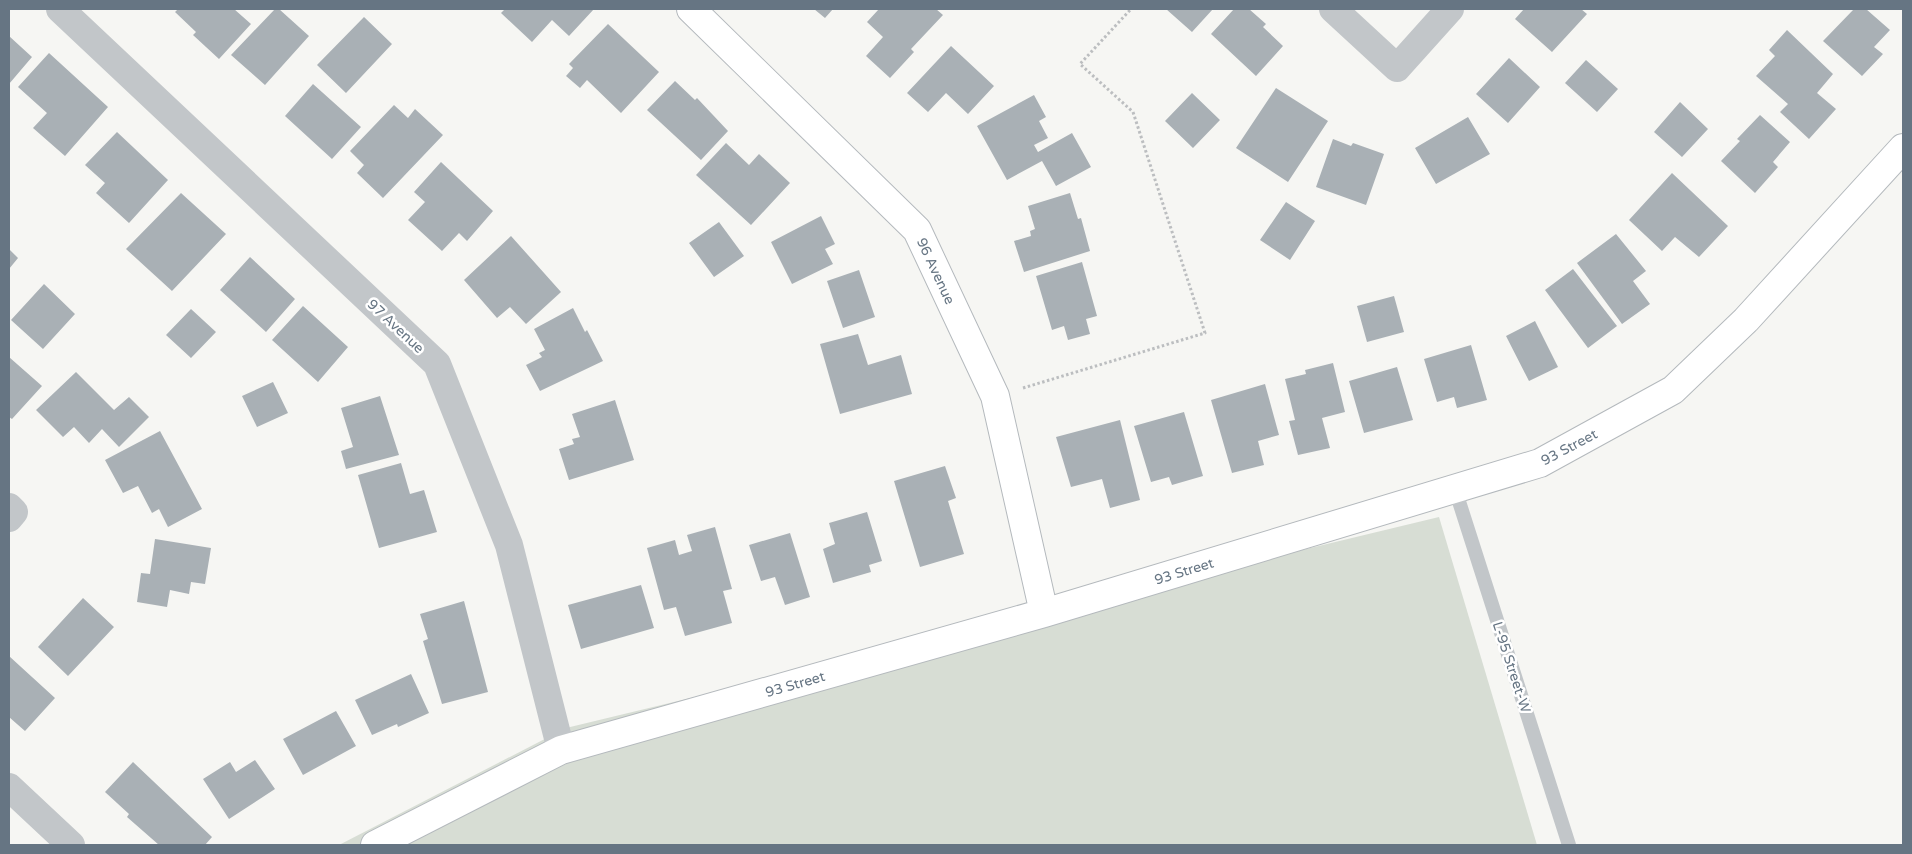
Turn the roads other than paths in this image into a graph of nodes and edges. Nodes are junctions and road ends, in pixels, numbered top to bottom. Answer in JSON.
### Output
{"nodes":[{"id":1,"x":60,"y":9,"type":"edge"},
{"id":2,"x":691,"y":9,"type":"edge"},
{"id":3,"x":1333,"y":9,"type":"edge"},
{"id":4,"x":1450,"y":9,"type":"edge"},
{"id":5,"x":1903,"y":148,"type":"edge"},
{"id":6,"x":1455,"y":489,"type":"junction"},
{"id":7,"x":9,"y":507,"type":"edge"},
{"id":8,"x":9,"y":518,"type":"edge"},
{"id":9,"x":1044,"y":613,"type":"junction"},
{"id":10,"x":561,"y":750,"type":"junction"},
{"id":11,"x":9,"y":787,"type":"edge"},
{"id":12,"x":71,"y":845,"type":"edge"},
{"id":13,"x":375,"y":845,"type":"edge"},
{"id":14,"x":1569,"y":845,"type":"edge"}],
"edges":[{"from":1,"to":10,"type":"street","name":"97 Avenue"},
{"from":2,"to":9,"type":"street","name":"96 Avenue"},
{"from":3,"to":4,"type":"street"},
{"from":5,"to":6,"type":"street","name":"93 Street"},
{"from":6,"to":9,"type":"street","name":"93 Street"},
{"from":6,"to":14,"type":"lane","name":"L-95 Street-W"},
{"from":7,"to":8,"type":"street"},
{"from":9,"to":10,"type":"street","name":"93 Street"},
{"from":10,"to":13,"type":"street","name":"93 Street"},
{"from":11,"to":12,"type":"street"}]}
